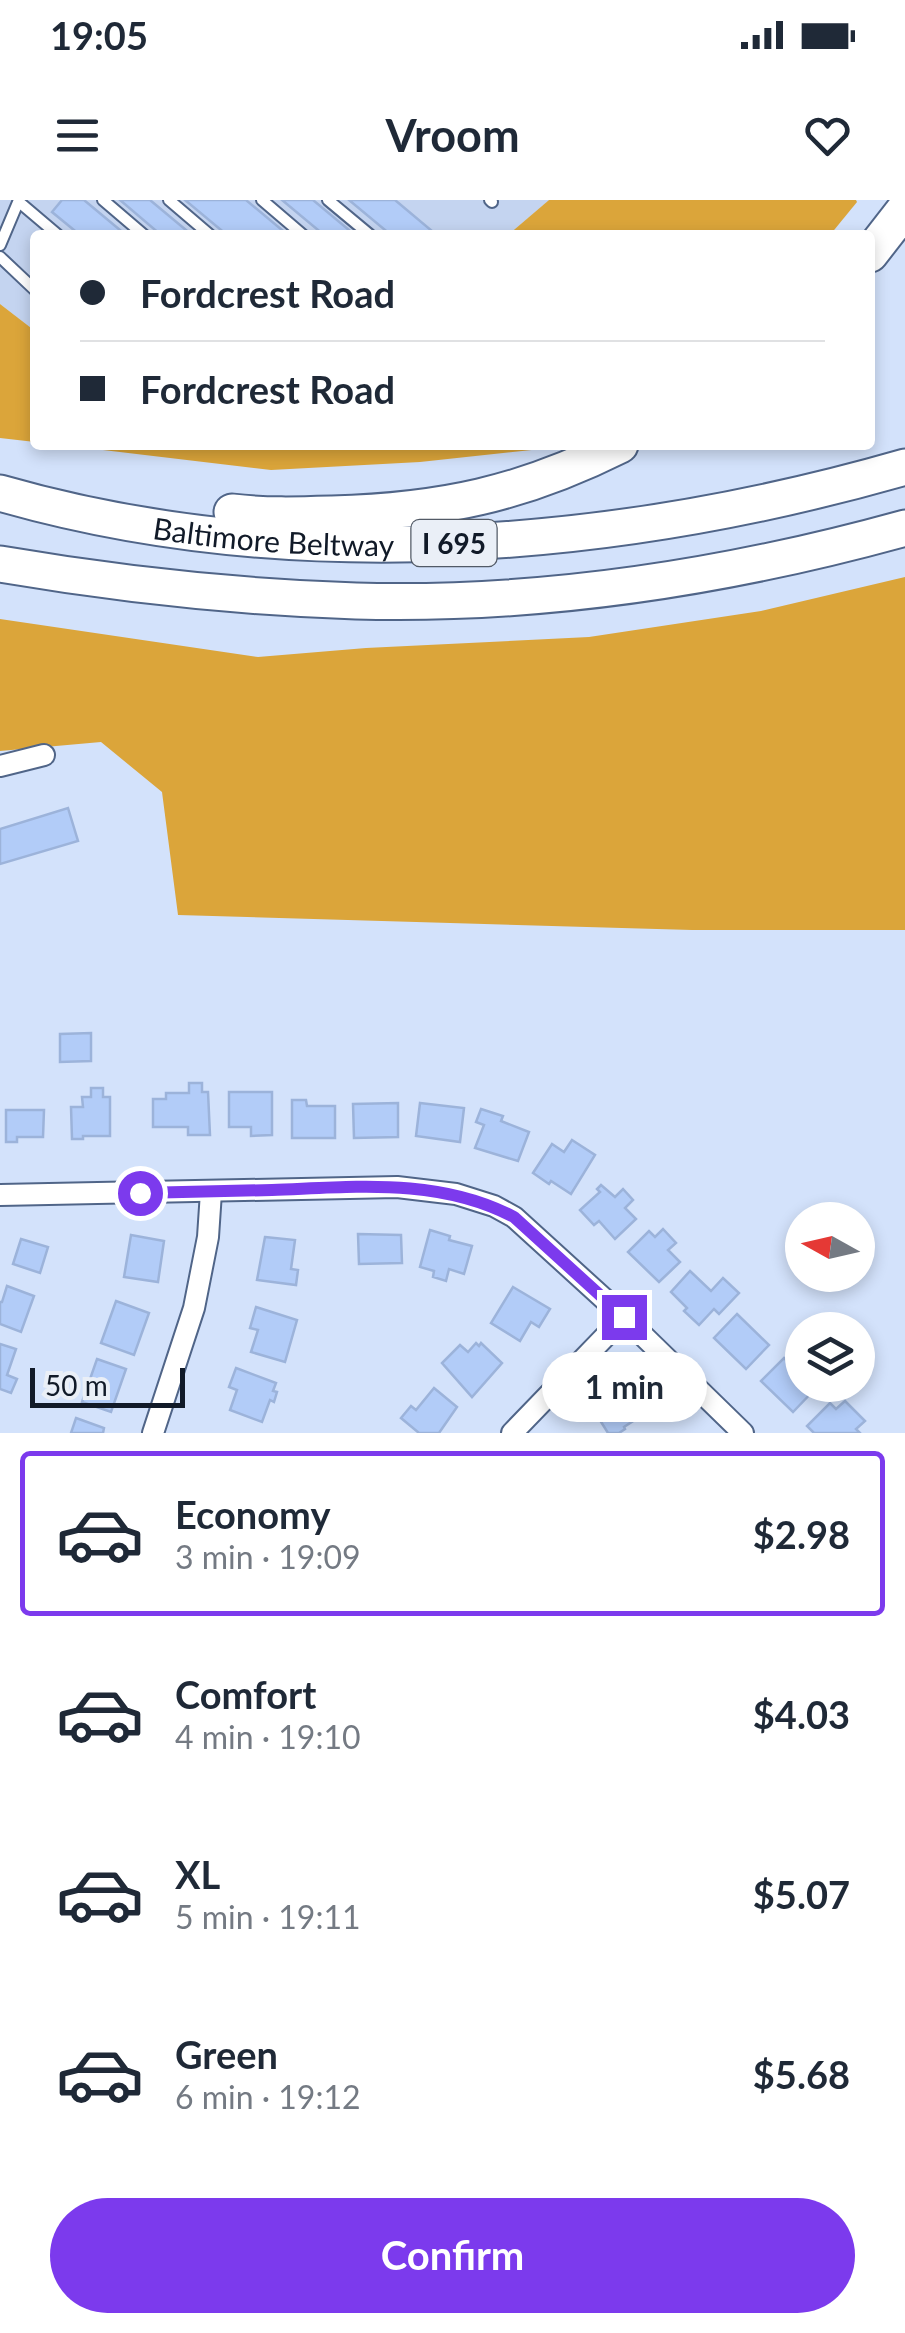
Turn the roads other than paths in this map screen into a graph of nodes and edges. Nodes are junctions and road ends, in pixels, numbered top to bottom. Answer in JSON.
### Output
{"nodes":[{"id":1,"x":103,"y":200,"type":"edge"},
{"id":2,"x":168,"y":200,"type":"edge"},
{"id":3,"x":262,"y":200,"type":"edge"},
{"id":4,"x":328,"y":200,"type":"edge"},
{"id":5,"x":19,"y":201,"type":"edge"},
{"id":6,"x":905,"y":209,"type":"edge"},
{"id":7,"x":52,"y":230,"type":"edge"},
{"id":8,"x":138,"y":230,"type":"edge"},
{"id":9,"x":204,"y":230,"type":"edge"},
{"id":10,"x":297,"y":230,"type":"edge"},
{"id":11,"x":364,"y":230,"type":"edge"},
{"id":12,"x":0,"y":245,"type":"edge"},
{"id":13,"x":875,"y":248,"type":"edge"},
{"id":14,"x":0,"y":257,"type":"edge"},
{"id":15,"x":30,"y":285,"type":"edge"},
{"id":16,"x":609,"y":450,"type":"edge"},
{"id":17,"x":905,"y":467,"type":"edge"},
{"id":18,"x":0,"y":484,"type":"edge"},
{"id":19,"x":0,"y":493,"type":"edge"},
{"id":20,"x":905,"y":528,"type":"edge"},
{"id":21,"x":0,"y":564,"type":"edge"},
{"id":22,"x":44,"y":754,"type":"dead end"},
{"id":23,"x":0,"y":766,"type":"edge"},
{"id":24,"x":211,"y":1192,"type":"junction"},
{"id":25,"x":0,"y":1194,"type":"edge"},
{"id":26,"x":624,"y":1317,"type":"junction"},
{"id":27,"x":153,"y":1433,"type":"edge"},
{"id":28,"x":512,"y":1433,"type":"edge"},
{"id":29,"x":743,"y":1433,"type":"edge"}],
"edges":[{"from":1,"to":8,"type":"lane"},
{"from":2,"to":9,"type":"lane"},
{"from":3,"to":10,"type":"lane"},
{"from":4,"to":11,"type":"lane"},
{"from":5,"to":7,"type":"lane"},
{"from":5,"to":12,"type":"lane"},
{"from":6,"to":13,"type":"highway"},
{"from":14,"to":15,"type":"lane"},
{"from":16,"to":18,"type":"highway"},
{"from":17,"to":19,"type":"highway","name":"Baltimore Beltway","number":"I 695"},
{"from":20,"to":21,"type":"highway","name":"Baltimore Beltway","number":"I 695"},
{"from":22,"to":23,"type":"street"},
{"from":24,"to":25,"type":"street"},
{"from":24,"to":26,"type":"street"},
{"from":24,"to":27,"type":"street"},
{"from":26,"to":28,"type":"street"},
{"from":26,"to":29,"type":"street"}]}
